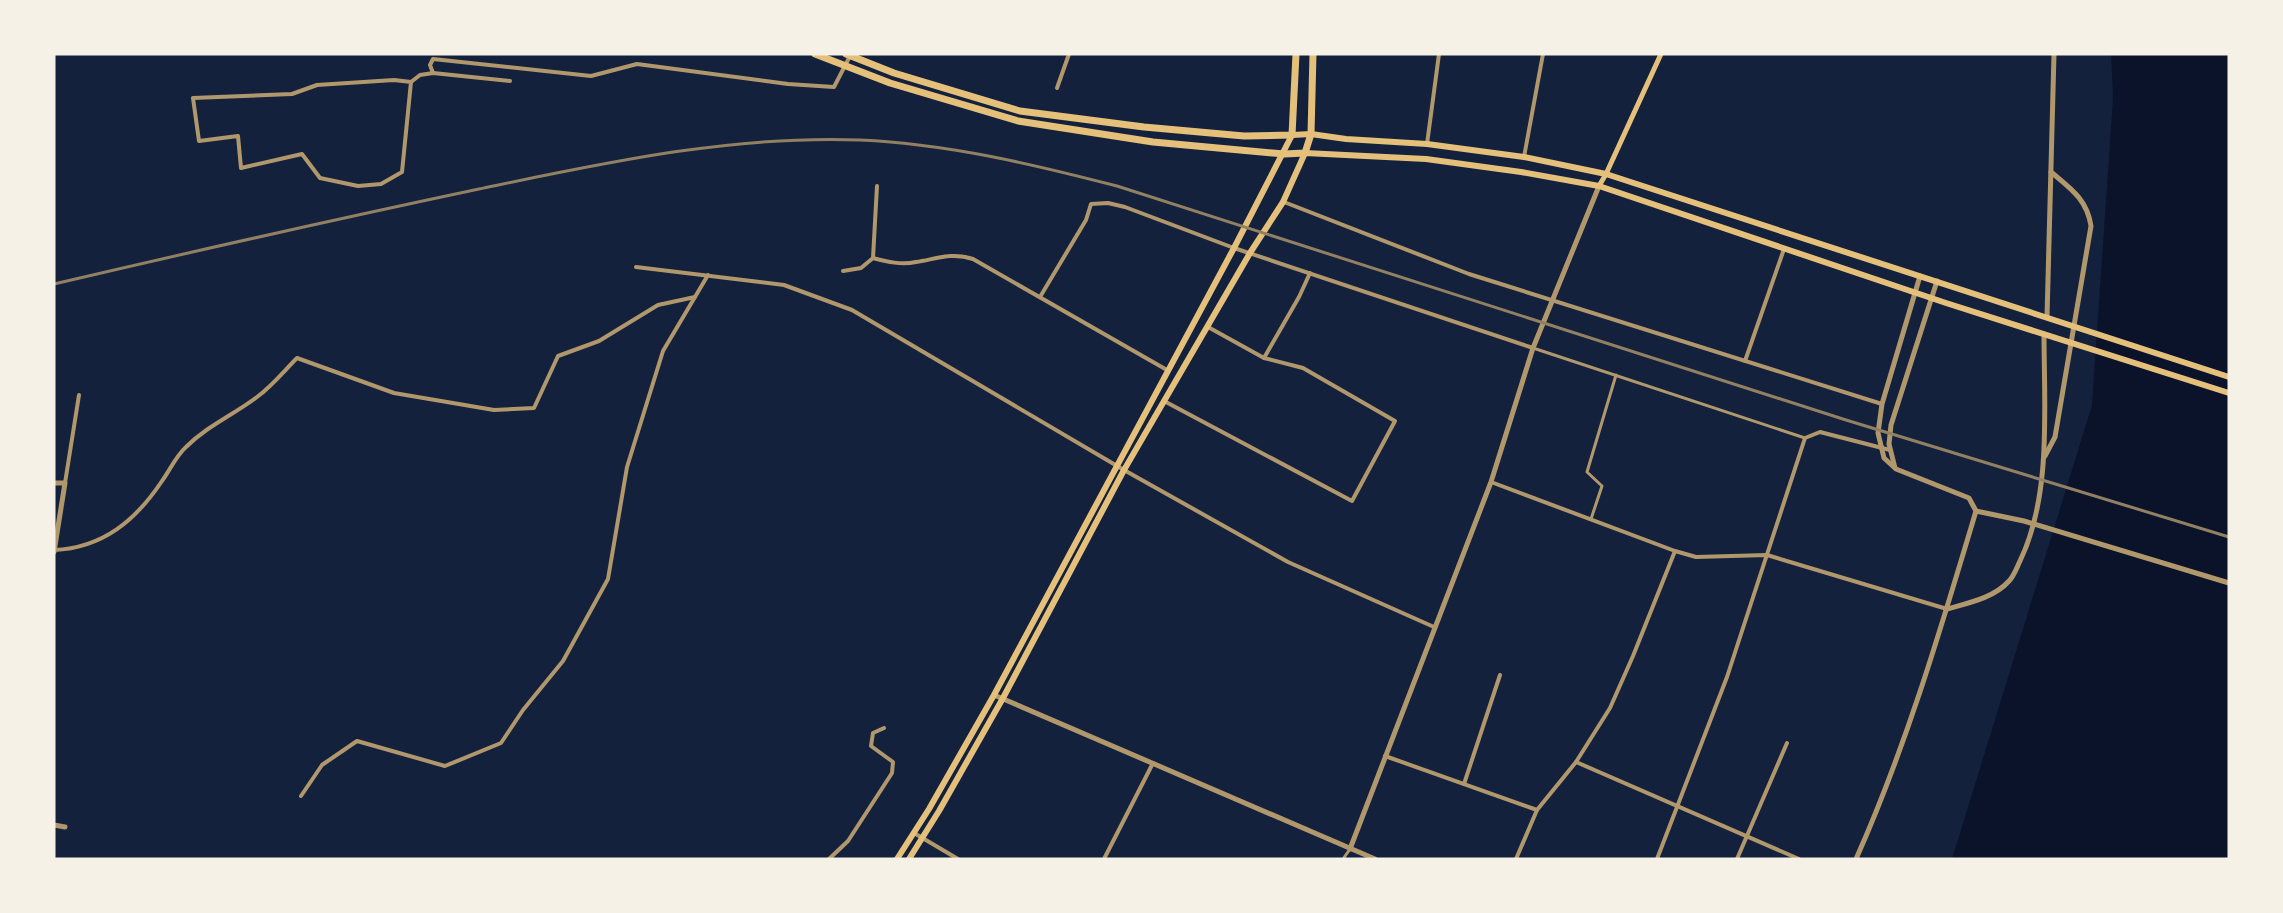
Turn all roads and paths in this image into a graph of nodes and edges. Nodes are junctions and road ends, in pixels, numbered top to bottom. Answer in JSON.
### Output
{"nodes":[{"id":1,"x":815,"y":54,"type":"edge"},
{"id":2,"x":1069,"y":54,"type":"edge"},
{"id":3,"x":1296,"y":54,"type":"edge"},
{"id":4,"x":1313,"y":54,"type":"edge"},
{"id":5,"x":1439,"y":54,"type":"edge"},
{"id":6,"x":1543,"y":54,"type":"edge"},
{"id":7,"x":1661,"y":54,"type":"edge"},
{"id":8,"x":2054,"y":54,"type":"edge"},
{"id":9,"x":848,"y":55,"type":"edge"},
{"id":10,"x":846,"y":66,"type":"junction"},
{"id":11,"x":433,"y":73,"type":"junction"},
{"id":12,"x":510,"y":81,"type":"dead end"},
{"id":13,"x":411,"y":82,"type":"junction"},
{"id":14,"x":1058,"y":88,"type":"dead end"},
{"id":15,"x":1311,"y":134,"type":"junction"},
{"id":16,"x":1292,"y":135,"type":"junction"},
{"id":17,"x":1427,"y":144,"type":"junction"},
{"id":18,"x":1305,"y":153,"type":"junction"},
{"id":19,"x":1284,"y":154,"type":"junction"},
{"id":20,"x":1524,"y":157,"type":"junction"},
{"id":21,"x":2051,"y":172,"type":"junction"},
{"id":22,"x":1606,"y":174,"type":"junction"},
{"id":23,"x":877,"y":186,"type":"dead end"},
{"id":24,"x":1599,"y":186,"type":"junction"},
{"id":25,"x":1283,"y":202,"type":"junction"},
{"id":26,"x":1234,"y":248,"type":"junction"},
{"id":27,"x":1784,"y":249,"type":"junction"},
{"id":28,"x":1250,"y":253,"type":"junction"},
{"id":29,"x":873,"y":258,"type":"junction"},
{"id":30,"x":636,"y":267,"type":"dead end"},
{"id":31,"x":843,"y":271,"type":"dead end"},
{"id":32,"x":1310,"y":273,"type":"junction"},
{"id":33,"x":708,"y":276,"type":"junction"},
{"id":34,"x":1920,"y":276,"type":"junction"},
{"id":35,"x":1937,"y":281,"type":"junction"},
{"id":36,"x":1915,"y":292,"type":"junction"},
{"id":37,"x":695,"y":297,"type":"junction"},
{"id":38,"x":1040,"y":297,"type":"junction"},
{"id":39,"x":1931,"y":298,"type":"junction"},
{"id":40,"x":1553,"y":299,"type":"junction"},
{"id":41,"x":2047,"y":316,"type":"junction"},
{"id":42,"x":1207,"y":326,"type":"junction"},
{"id":43,"x":2044,"y":334,"type":"junction"},
{"id":44,"x":1533,"y":348,"type":"junction"},
{"id":45,"x":1264,"y":358,"type":"junction"},
{"id":46,"x":1745,"y":361,"type":"junction"},
{"id":47,"x":1167,"y":370,"type":"junction"},
{"id":48,"x":1616,"y":375,"type":"junction"},
{"id":49,"x":2229,"y":377,"type":"edge"},
{"id":50,"x":2229,"y":393,"type":"edge"},
{"id":51,"x":79,"y":395,"type":"dead end"},
{"id":52,"x":1164,"y":401,"type":"junction"},
{"id":53,"x":1882,"y":404,"type":"junction"},
{"id":54,"x":1806,"y":438,"type":"junction"},
{"id":55,"x":1881,"y":449,"type":"junction"},
{"id":56,"x":1890,"y":450,"type":"junction"},
{"id":57,"x":2044,"y":458,"type":"junction"},
{"id":58,"x":1116,"y":465,"type":"junction"},
{"id":59,"x":1896,"y":469,"type":"junction"},
{"id":60,"x":1124,"y":470,"type":"junction"},
{"id":61,"x":1491,"y":482,"type":"junction"},
{"id":62,"x":54,"y":483,"type":"edge"},
{"id":63,"x":65,"y":483,"type":"junction"},
{"id":64,"x":1976,"y":511,"type":"junction"},
{"id":65,"x":1591,"y":519,"type":"junction"},
{"id":66,"x":54,"y":551,"type":"edge"},
{"id":67,"x":1675,"y":551,"type":"junction"},
{"id":68,"x":1767,"y":555,"type":"junction"},
{"id":69,"x":2229,"y":584,"type":"edge"},
{"id":70,"x":1947,"y":609,"type":"junction"},
{"id":71,"x":1434,"y":627,"type":"junction"},
{"id":72,"x":1500,"y":675,"type":"dead end"},
{"id":73,"x":994,"y":695,"type":"junction"},
{"id":74,"x":1003,"y":698,"type":"junction"},
{"id":75,"x":884,"y":728,"type":"dead end"},
{"id":76,"x":1788,"y":743,"type":"dead end"},
{"id":77,"x":1385,"y":756,"type":"junction"},
{"id":78,"x":1576,"y":762,"type":"junction"},
{"id":79,"x":1153,"y":763,"type":"junction"},
{"id":80,"x":1464,"y":784,"type":"junction"},
{"id":81,"x":301,"y":796,"type":"dead end"},
{"id":82,"x":1677,"y":806,"type":"junction"},
{"id":83,"x":1537,"y":810,"type":"junction"},
{"id":84,"x":54,"y":825,"type":"edge"},
{"id":85,"x":65,"y":827,"type":"dead end"},
{"id":86,"x":914,"y":832,"type":"junction"},
{"id":87,"x":1747,"y":836,"type":"junction"},
{"id":88,"x":922,"y":838,"type":"junction"},
{"id":89,"x":1350,"y":849,"type":"junction"},
{"id":90,"x":829,"y":859,"type":"edge"},
{"id":91,"x":897,"y":859,"type":"edge"},
{"id":92,"x":909,"y":859,"type":"edge"},
{"id":93,"x":958,"y":859,"type":"edge"},
{"id":94,"x":1104,"y":859,"type":"edge"},
{"id":95,"x":1343,"y":859,"type":"edge"},
{"id":96,"x":1375,"y":859,"type":"edge"},
{"id":97,"x":1516,"y":859,"type":"edge"},
{"id":98,"x":1657,"y":859,"type":"edge"},
{"id":99,"x":1737,"y":859,"type":"edge"},
{"id":100,"x":1799,"y":859,"type":"edge"},
{"id":101,"x":1856,"y":859,"type":"edge"}],
"edges":[{"from":1,"to":10,"type":"highway"},
{"from":2,"to":14,"type":"street"},
{"from":3,"to":16,"type":"highway"},
{"from":4,"to":15,"type":"highway"},
{"from":5,"to":17,"type":"street"},
{"from":6,"to":20,"type":"street"},
{"from":7,"to":22,"type":"main road"},
{"from":8,"to":21,"type":"street"},
{"from":9,"to":10,"type":"street"},
{"from":9,"to":16,"type":"highway"},
{"from":10,"to":11,"type":"street"},
{"from":10,"to":19,"type":"highway"},
{"from":11,"to":12,"type":"street"},
{"from":11,"to":13,"type":"street"},
{"from":13,"to":13,"type":"street"},
{"from":15,"to":16,"type":"main road"},
{"from":15,"to":17,"type":"main road"},
{"from":15,"to":18,"type":"highway"},
{"from":16,"to":19,"type":"main road"},
{"from":17,"to":20,"type":"main road"},
{"from":18,"to":19,"type":"highway"},
{"from":18,"to":24,"type":"main road"},
{"from":18,"to":25,"type":"main road"},
{"from":19,"to":26,"type":"main road"},
{"from":20,"to":22,"type":"main road"},
{"from":21,"to":41,"type":"street"},
{"from":21,"to":57,"type":"street"},
{"from":22,"to":24,"type":"main road"},
{"from":22,"to":34,"type":"main road"},
{"from":23,"to":29,"type":"street"},
{"from":24,"to":27,"type":"main road"},
{"from":24,"to":40,"type":"street"},
{"from":25,"to":28,"type":"main road"},
{"from":25,"to":40,"type":"street"},
{"from":26,"to":28,"type":"street"},
{"from":26,"to":38,"type":"street"},
{"from":26,"to":47,"type":"main road"},
{"from":27,"to":36,"type":"main road"},
{"from":27,"to":46,"type":"street"},
{"from":28,"to":32,"type":"street"},
{"from":28,"to":42,"type":"main road"},
{"from":29,"to":31,"type":"street"},
{"from":29,"to":38,"type":"street"},
{"from":30,"to":33,"type":"street"},
{"from":32,"to":44,"type":"street"},
{"from":32,"to":45,"type":"street"},
{"from":33,"to":37,"type":"street"},
{"from":33,"to":58,"type":"street"},
{"from":34,"to":35,"type":"main road"},
{"from":34,"to":36,"type":"street"},
{"from":35,"to":39,"type":"street"},
{"from":35,"to":41,"type":"main road"},
{"from":36,"to":39,"type":"main road"},
{"from":36,"to":53,"type":"street"},
{"from":37,"to":66,"type":"street"},
{"from":37,"to":81,"type":"street"},
{"from":38,"to":47,"type":"street"},
{"from":39,"to":43,"type":"main road"},
{"from":39,"to":56,"type":"street"},
{"from":40,"to":44,"type":"street"},
{"from":40,"to":46,"type":"street"},
{"from":41,"to":49,"type":"main road"},
{"from":42,"to":45,"type":"street"},
{"from":42,"to":52,"type":"main road"},
{"from":43,"to":50,"type":"main road"},
{"from":43,"to":57,"type":"street"},
{"from":44,"to":48,"type":"street"},
{"from":44,"to":61,"type":"street"},
{"from":45,"to":52,"type":"street"},
{"from":46,"to":53,"type":"street"},
{"from":47,"to":58,"type":"main road"},
{"from":48,"to":54,"type":"street"},
{"from":48,"to":65,"type":"street"},
{"from":51,"to":63,"type":"street"},
{"from":52,"to":60,"type":"main road"},
{"from":53,"to":55,"type":"street"},
{"from":54,"to":55,"type":"street"},
{"from":54,"to":68,"type":"street"},
{"from":55,"to":56,"type":"street"},
{"from":55,"to":59,"type":"street"},
{"from":56,"to":59,"type":"street"},
{"from":57,"to":70,"type":"street"},
{"from":58,"to":60,"type":"street"},
{"from":58,"to":73,"type":"main road"},
{"from":59,"to":64,"type":"street"},
{"from":60,"to":71,"type":"street"},
{"from":60,"to":74,"type":"main road"},
{"from":61,"to":65,"type":"street"},
{"from":61,"to":71,"type":"street"},
{"from":62,"to":63,"type":"street"},
{"from":63,"to":66,"type":"street"},
{"from":64,"to":69,"type":"street"},
{"from":64,"to":70,"type":"street"},
{"from":65,"to":67,"type":"street"},
{"from":67,"to":68,"type":"street"},
{"from":67,"to":78,"type":"street"},
{"from":68,"to":70,"type":"street"},
{"from":68,"to":82,"type":"street"},
{"from":70,"to":101,"type":"street"},
{"from":71,"to":77,"type":"street"},
{"from":72,"to":80,"type":"street"},
{"from":73,"to":74,"type":"street"},
{"from":73,"to":86,"type":"main road"},
{"from":74,"to":79,"type":"street"},
{"from":74,"to":88,"type":"main road"},
{"from":75,"to":90,"type":"street"},
{"from":76,"to":87,"type":"street"},
{"from":77,"to":80,"type":"street"},
{"from":77,"to":89,"type":"street"},
{"from":78,"to":82,"type":"street"},
{"from":78,"to":83,"type":"street"},
{"from":79,"to":89,"type":"street"},
{"from":79,"to":94,"type":"street"},
{"from":80,"to":83,"type":"street"},
{"from":82,"to":87,"type":"street"},
{"from":82,"to":98,"type":"street"},
{"from":83,"to":97,"type":"street"},
{"from":84,"to":85,"type":"street"},
{"from":86,"to":88,"type":"street"},
{"from":86,"to":91,"type":"main road"},
{"from":87,"to":99,"type":"street"},
{"from":87,"to":100,"type":"street"},
{"from":88,"to":92,"type":"main road"},
{"from":88,"to":93,"type":"street"},
{"from":89,"to":95,"type":"street"},
{"from":89,"to":96,"type":"street"}]}
